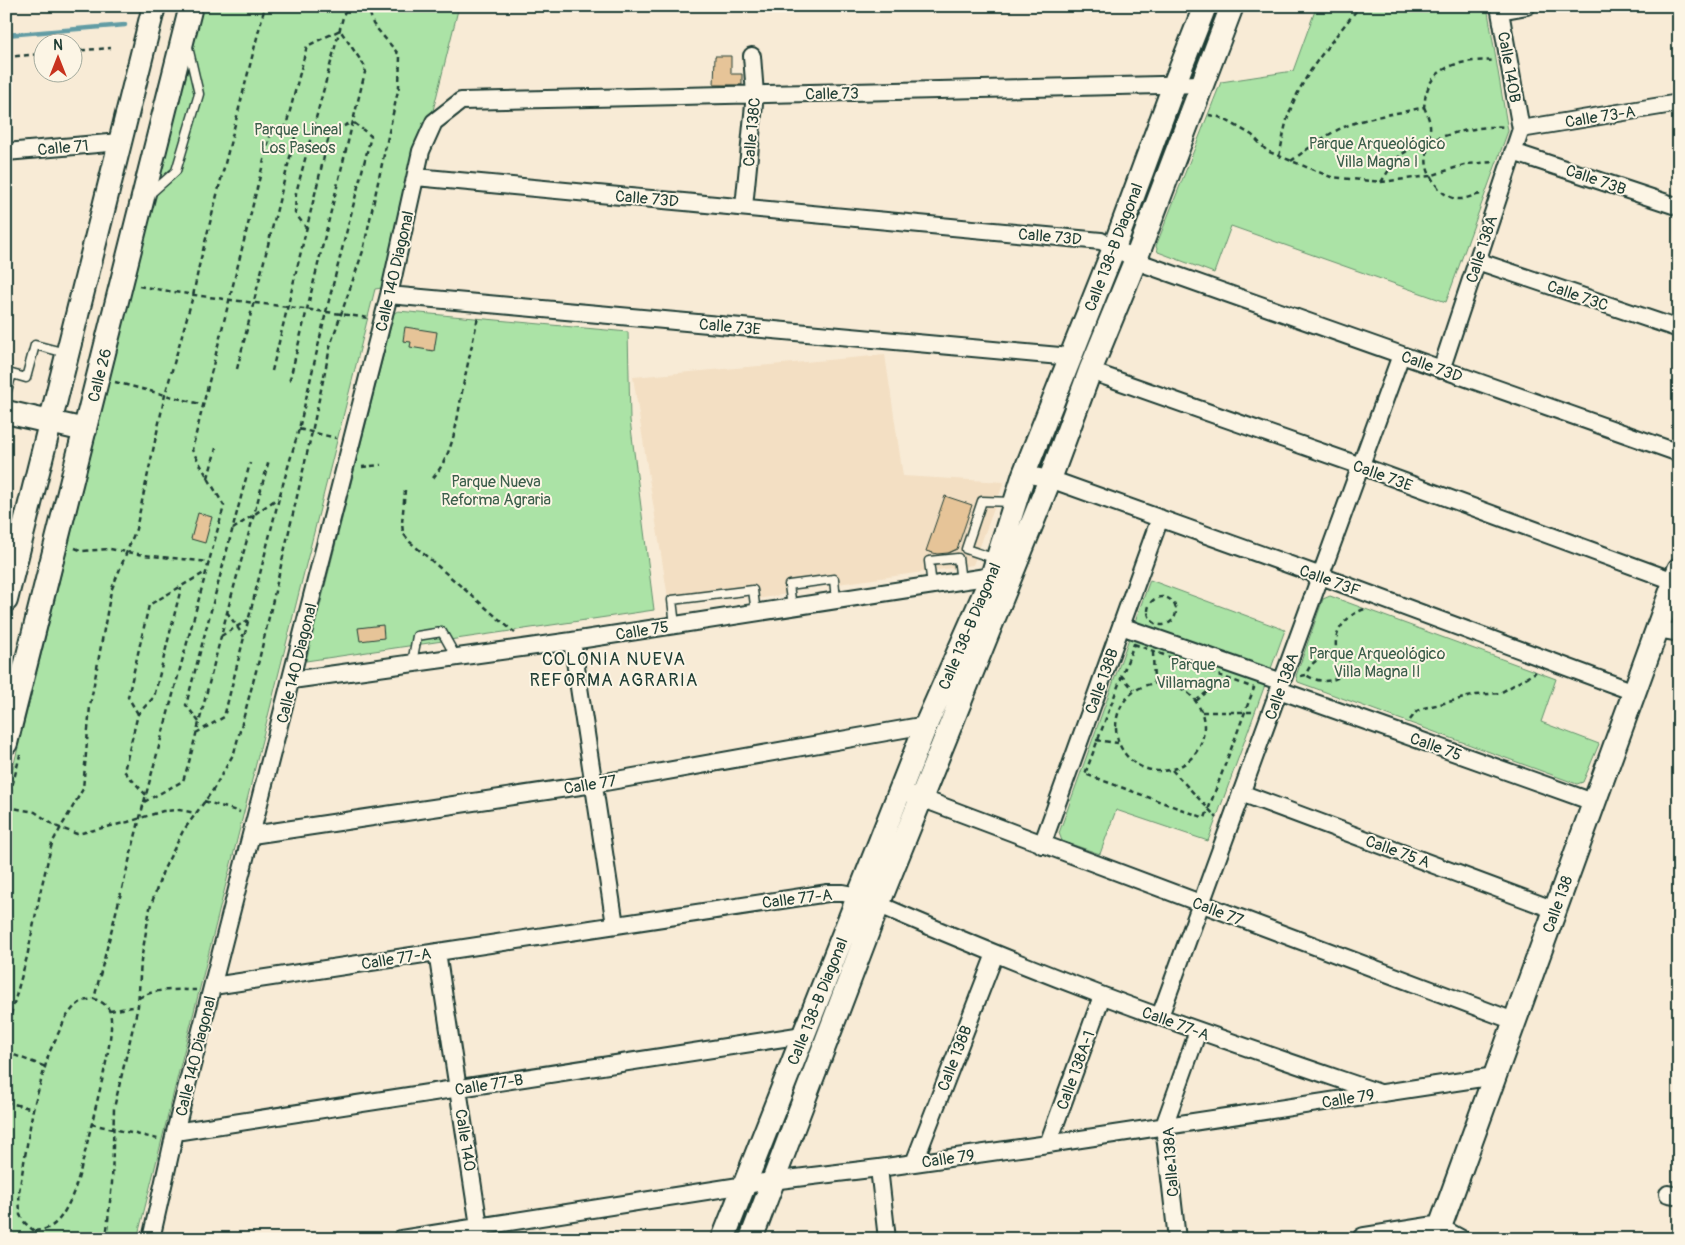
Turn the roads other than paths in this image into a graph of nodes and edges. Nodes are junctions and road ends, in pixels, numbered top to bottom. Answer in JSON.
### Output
{"nodes":[{"id":1,"x":154,"y":6,"type":"edge"},
{"id":2,"x":191,"y":6,"type":"edge"},
{"id":3,"x":1527,"y":6,"type":"edge"},
{"id":4,"x":1205,"y":7,"type":"edge"},
{"id":5,"x":1235,"y":7,"type":"edge"},
{"id":6,"x":1499,"y":9,"type":"edge"},
{"id":7,"x":752,"y":56,"type":"dead end"},
{"id":8,"x":1203,"y":84,"type":"junction"},
{"id":9,"x":1174,"y":85,"type":"junction"},
{"id":10,"x":755,"y":94,"type":"junction"},
{"id":11,"x":461,"y":102,"type":"joint"},
{"id":12,"x":1679,"y":102,"type":"edge"},
{"id":13,"x":1517,"y":128,"type":"junction"},
{"id":14,"x":120,"y":142,"type":"junction"},
{"id":15,"x":6,"y":152,"type":"edge"},
{"id":16,"x":1507,"y":156,"type":"junction"},
{"id":17,"x":416,"y":177,"type":"junction"},
{"id":18,"x":1679,"y":207,"type":"edge"},
{"id":19,"x":744,"y":208,"type":"junction"},
{"id":20,"x":1114,"y":248,"type":"junction"},
{"id":21,"x":1136,"y":259,"type":"junction"},
{"id":22,"x":1477,"y":260,"type":"junction"},
{"id":23,"x":389,"y":295,"type":"junction"},
{"id":24,"x":1679,"y":329,"type":"edge"},
{"id":25,"x":68,"y":354,"type":"junction"},
{"id":26,"x":1402,"y":355,"type":"junction"},
{"id":27,"x":1071,"y":357,"type":"junction"},
{"id":28,"x":1441,"y":370,"type":"junction"},
{"id":29,"x":1090,"y":371,"type":"junction"},
{"id":30,"x":6,"y":394,"type":"edge"},
{"id":31,"x":6,"y":412,"type":"edge"},
{"id":32,"x":50,"y":422,"type":"junction"},
{"id":33,"x":85,"y":430,"type":"junction"},
{"id":34,"x":1679,"y":453,"type":"edge"},
{"id":35,"x":1361,"y":466,"type":"junction"},
{"id":36,"x":1024,"y":474,"type":"junction"},
{"id":37,"x":1050,"y":479,"type":"junction"},
{"id":38,"x":1016,"y":502,"type":"junction"},
{"id":39,"x":1160,"y":518,"type":"junction"},
{"id":40,"x":995,"y":568,"type":"junction"},
{"id":41,"x":1677,"y":575,"type":"edge"},
{"id":42,"x":1321,"y":576,"type":"junction"},
{"id":43,"x":961,"y":581,"type":"junction"},
{"id":44,"x":932,"y":586,"type":"junction"},
{"id":45,"x":6,"y":600,"type":"edge"},
{"id":46,"x":836,"y":600,"type":"junction"},
{"id":47,"x":792,"y":607,"type":"junction"},
{"id":48,"x":756,"y":612,"type":"junction"},
{"id":49,"x":675,"y":625,"type":"junction"},
{"id":50,"x":1121,"y":626,"type":"junction"},
{"id":51,"x":1657,"y":629,"type":"junction"},
{"id":52,"x":1679,"y":633,"type":"edge"},
{"id":53,"x":572,"y":640,"type":"junction"},
{"id":54,"x":456,"y":657,"type":"junction"},
{"id":55,"x":412,"y":663,"type":"junction"},
{"id":56,"x":292,"y":680,"type":"junction"},
{"id":57,"x":1285,"y":684,"type":"junction"},
{"id":58,"x":1634,"y":692,"type":"junction"},
{"id":59,"x":926,"y":725,"type":"junction"},
{"id":60,"x":6,"y":743,"type":"edge"},
{"id":61,"x":594,"y":784,"type":"junction"},
{"id":62,"x":901,"y":790,"type":"junction"},
{"id":63,"x":1241,"y":793,"type":"junction"},
{"id":64,"x":922,"y":799,"type":"junction"},
{"id":65,"x":1593,"y":802,"type":"junction"},
{"id":66,"x":252,"y":835,"type":"junction"},
{"id":67,"x":1042,"y":845,"type":"junction"},
{"id":68,"x":868,"y":900,"type":"junction"},
{"id":69,"x":1200,"y":904,"type":"junction"},
{"id":70,"x":1554,"y":910,"type":"junction"},
{"id":71,"x":615,"y":925,"type":"junction"},
{"id":72,"x":437,"y":952,"type":"junction"},
{"id":73,"x":995,"y":954,"type":"junction"},
{"id":74,"x":205,"y":988,"type":"junction"},
{"id":75,"x":1102,"y":996,"type":"junction"},
{"id":76,"x":1160,"y":1016,"type":"junction"},
{"id":77,"x":1514,"y":1022,"type":"junction"},
{"id":78,"x":1198,"y":1031,"type":"junction"},
{"id":79,"x":804,"y":1035,"type":"junction"},
{"id":80,"x":1495,"y":1076,"type":"junction"},
{"id":81,"x":458,"y":1088,"type":"junction"},
{"id":82,"x":1380,"y":1093,"type":"junction"},
{"id":83,"x":1164,"y":1126,"type":"junction"},
{"id":84,"x":175,"y":1132,"type":"junction"},
{"id":85,"x":1048,"y":1144,"type":"junction"},
{"id":86,"x":914,"y":1163,"type":"junction"},
{"id":87,"x":879,"y":1168,"type":"junction"},
{"id":88,"x":772,"y":1181,"type":"junction"},
{"id":89,"x":743,"y":1186,"type":"junction"},
{"id":90,"x":480,"y":1232,"type":"edge"},
{"id":91,"x":1438,"y":1233,"type":"edge"},
{"id":92,"x":151,"y":1239,"type":"edge"},
{"id":93,"x":401,"y":1239,"type":"edge"},
{"id":94,"x":722,"y":1239,"type":"edge"},
{"id":95,"x":751,"y":1239,"type":"edge"},
{"id":96,"x":887,"y":1239,"type":"edge"},
{"id":97,"x":1177,"y":1239,"type":"edge"},
{"id":98,"x":1364,"y":1239,"type":"edge"},
{"id":99,"x":1462,"y":1239,"type":"edge"}],
"edges":[{"from":1,"to":14,"type":"street"},
{"from":2,"to":33,"type":"street","name":"Calle 26"},
{"from":3,"to":6,"type":"street"},
{"from":4,"to":5,"type":"street"},
{"from":4,"to":9,"type":"street","name":"Calle 138-B Diagonal"},
{"from":5,"to":8,"type":"street","name":"Calle 138-B Diagonal"},
{"from":6,"to":13,"type":"street","name":"Calle 140B"},
{"from":7,"to":10,"type":"street","name":"Calle 138C"},
{"from":8,"to":9,"type":"street","name":"Calle 73"},
{"from":8,"to":21,"type":"street","name":"Calle 138-B Diagonal"},
{"from":9,"to":10,"type":"street","name":"Calle 73"},
{"from":9,"to":20,"type":"street","name":"Calle 138-B Diagonal"},
{"from":10,"to":11,"type":"street","name":"Calle 73"},
{"from":10,"to":19,"type":"street","name":"Calle 138C"},
{"from":11,"to":17,"type":"street","name":"Calle 140 Diagonal"},
{"from":12,"to":13,"type":"street","name":"Calle 73-A"},
{"from":13,"to":16,"type":"street","name":"Calle 138A"},
{"from":14,"to":15,"type":"street","name":"Calle 71"},
{"from":14,"to":25,"type":"street"},
{"from":16,"to":18,"type":"street","name":"Calle 73B"},
{"from":16,"to":22,"type":"street","name":"Calle 138A"},
{"from":17,"to":19,"type":"street","name":"Calle 73D"},
{"from":17,"to":23,"type":"street","name":"Calle 140 Diagonal"},
{"from":19,"to":20,"type":"street","name":"Calle 73D"},
{"from":20,"to":21,"type":"street","name":"Calle 73D"},
{"from":20,"to":27,"type":"street","name":"Calle 138-B Diagonal"},
{"from":21,"to":26,"type":"street","name":"Calle 73D"},
{"from":21,"to":29,"type":"street","name":"Calle 138-B Diagonal"},
{"from":22,"to":24,"type":"street","name":"Calle 73C"},
{"from":22,"to":28,"type":"street","name":"Calle 138A"},
{"from":23,"to":27,"type":"street","name":"Calle 73E"},
{"from":23,"to":56,"type":"street","name":"Calle 140 Diagonal"},
{"from":25,"to":30,"type":"lane"},
{"from":25,"to":32,"type":"street"},
{"from":26,"to":28,"type":"street","name":"Calle 73D"},
{"from":26,"to":35,"type":"street","name":"Calle 138A"},
{"from":27,"to":36,"type":"street","name":"Calle 138-B Diagonal"},
{"from":28,"to":34,"type":"street","name":"Calle 73D"},
{"from":29,"to":35,"type":"street","name":"Calle 73E"},
{"from":29,"to":37,"type":"street","name":"Calle 138-B Diagonal"},
{"from":31,"to":32,"type":"street"},
{"from":32,"to":33,"type":"street"},
{"from":32,"to":45,"type":"street"},
{"from":33,"to":60,"type":"street","name":"Calle 26"},
{"from":35,"to":41,"type":"street","name":"Calle 73E"},
{"from":35,"to":42,"type":"street","name":"Calle 138A"},
{"from":36,"to":37,"type":"street","name":"Calle 73F"},
{"from":36,"to":38,"type":"street","name":"Calle 138-B Diagonal"},
{"from":37,"to":39,"type":"street","name":"Calle 73F"},
{"from":37,"to":64,"type":"street","name":"Calle 138-B Diagonal"},
{"from":38,"to":40,"type":"street","name":"Calle 138-B Diagonal"},
{"from":38,"to":40,"type":"lane"},
{"from":39,"to":42,"type":"street","name":"Calle 73F"},
{"from":39,"to":50,"type":"street","name":"Calle 138B"},
{"from":40,"to":43,"type":"street","name":"Calle 75"},
{"from":40,"to":59,"type":"street","name":"Calle 138-B Diagonal"},
{"from":41,"to":51,"type":"street","name":"Calle 138"},
{"from":42,"to":57,"type":"street","name":"Calle 138A"},
{"from":42,"to":58,"type":"street","name":"Calle 73F"},
{"from":43,"to":44,"type":"street","name":"Calle 75"},
{"from":43,"to":44,"type":"lane"},
{"from":44,"to":46,"type":"street","name":"Calle 75"},
{"from":46,"to":47,"type":"street","name":"Calle 75"},
{"from":46,"to":47,"type":"lane"},
{"from":47,"to":48,"type":"street","name":"Calle 75"},
{"from":48,"to":49,"type":"street","name":"Calle 75"},
{"from":48,"to":49,"type":"lane"},
{"from":49,"to":53,"type":"street","name":"Calle 75"},
{"from":50,"to":57,"type":"street","name":"Calle 75"},
{"from":50,"to":67,"type":"street","name":"Calle 138B"},
{"from":51,"to":52,"type":"street"},
{"from":51,"to":58,"type":"street","name":"Calle 138"},
{"from":53,"to":54,"type":"street","name":"Calle 75"},
{"from":53,"to":61,"type":"street"},
{"from":54,"to":55,"type":"street","name":"Calle 75"},
{"from":54,"to":55,"type":"lane"},
{"from":55,"to":56,"type":"street","name":"Calle 75"},
{"from":56,"to":66,"type":"street","name":"Calle 140 Diagonal"},
{"from":57,"to":63,"type":"street","name":"Calle 138A"},
{"from":57,"to":65,"type":"street","name":"Calle 75"},
{"from":58,"to":65,"type":"street","name":"Calle 138"},
{"from":59,"to":61,"type":"street","name":"Calle 77"},
{"from":59,"to":62,"type":"street","name":"Calle 138-B Diagonal"},
{"from":61,"to":66,"type":"street","name":"Calle 77"},
{"from":61,"to":71,"type":"street"},
{"from":62,"to":64,"type":"street","name":"Calle 77"},
{"from":62,"to":68,"type":"street","name":"Calle 138-B Diagonal"},
{"from":63,"to":69,"type":"street","name":"Calle 138A"},
{"from":63,"to":70,"type":"street","name":"Calle 75 A"},
{"from":64,"to":67,"type":"street","name":"Calle 77"},
{"from":64,"to":68,"type":"street","name":"Calle 138-B Diagonal"},
{"from":65,"to":70,"type":"street","name":"Calle 138"},
{"from":66,"to":74,"type":"street","name":"Calle 140 Diagonal"},
{"from":67,"to":69,"type":"street","name":"Calle 77"},
{"from":68,"to":71,"type":"street","name":"Calle 77-A"},
{"from":68,"to":73,"type":"street","name":"Calle 77-A"},
{"from":68,"to":79,"type":"street","name":"Calle 138-B Diagonal"},
{"from":68,"to":88,"type":"street","name":"Calle 138-B Diagonal"},
{"from":69,"to":76,"type":"street","name":"Calle 138A"},
{"from":69,"to":77,"type":"street","name":"Calle 77"},
{"from":70,"to":77,"type":"street","name":"Calle 138"},
{"from":71,"to":72,"type":"street","name":"Calle 77-A"},
{"from":72,"to":74,"type":"street","name":"Calle 77-A"},
{"from":72,"to":81,"type":"street","name":"Calle 140"},
{"from":73,"to":75,"type":"street","name":"Calle 77-A"},
{"from":73,"to":86,"type":"street","name":"Calle 138B"},
{"from":74,"to":84,"type":"street","name":"Calle 140 Diagonal"},
{"from":75,"to":76,"type":"street","name":"Calle 77-A"},
{"from":75,"to":85,"type":"street","name":"Calle 138A-1"},
{"from":76,"to":78,"type":"street","name":"Calle 77-A"},
{"from":77,"to":80,"type":"street","name":"Calle 138"},
{"from":78,"to":82,"type":"street","name":"Calle 77-A"},
{"from":78,"to":83,"type":"street","name":"Calle 138A"},
{"from":79,"to":81,"type":"street","name":"Calle 77-B"},
{"from":79,"to":89,"type":"street","name":"Calle 138-B Diagonal"},
{"from":80,"to":82,"type":"street","name":"Calle 79"},
{"from":80,"to":91,"type":"street","name":"Calle 138"},
{"from":81,"to":84,"type":"street","name":"Calle 77-B"},
{"from":81,"to":90,"type":"street","name":"Calle 140"},
{"from":82,"to":83,"type":"street","name":"Calle 79"},
{"from":83,"to":85,"type":"street","name":"Calle 79"},
{"from":83,"to":97,"type":"street","name":"Calle 138A"},
{"from":84,"to":92,"type":"street","name":"Calle 140 Diagonal"},
{"from":85,"to":86,"type":"street","name":"Calle 79"},
{"from":86,"to":87,"type":"street","name":"Calle 79"},
{"from":87,"to":88,"type":"street","name":"Calle 79"},
{"from":87,"to":96,"type":"street"},
{"from":88,"to":89,"type":"street","name":"Calle 79"},
{"from":88,"to":95,"type":"street","name":"Calle 138-B Diagonal"},
{"from":89,"to":90,"type":"street","name":"Calle 79"},
{"from":89,"to":94,"type":"street","name":"Calle 138-B Diagonal"},
{"from":90,"to":93,"type":"street","name":"Calle 79"},
{"from":91,"to":98,"type":"street"},
{"from":91,"to":99,"type":"street"}]}
